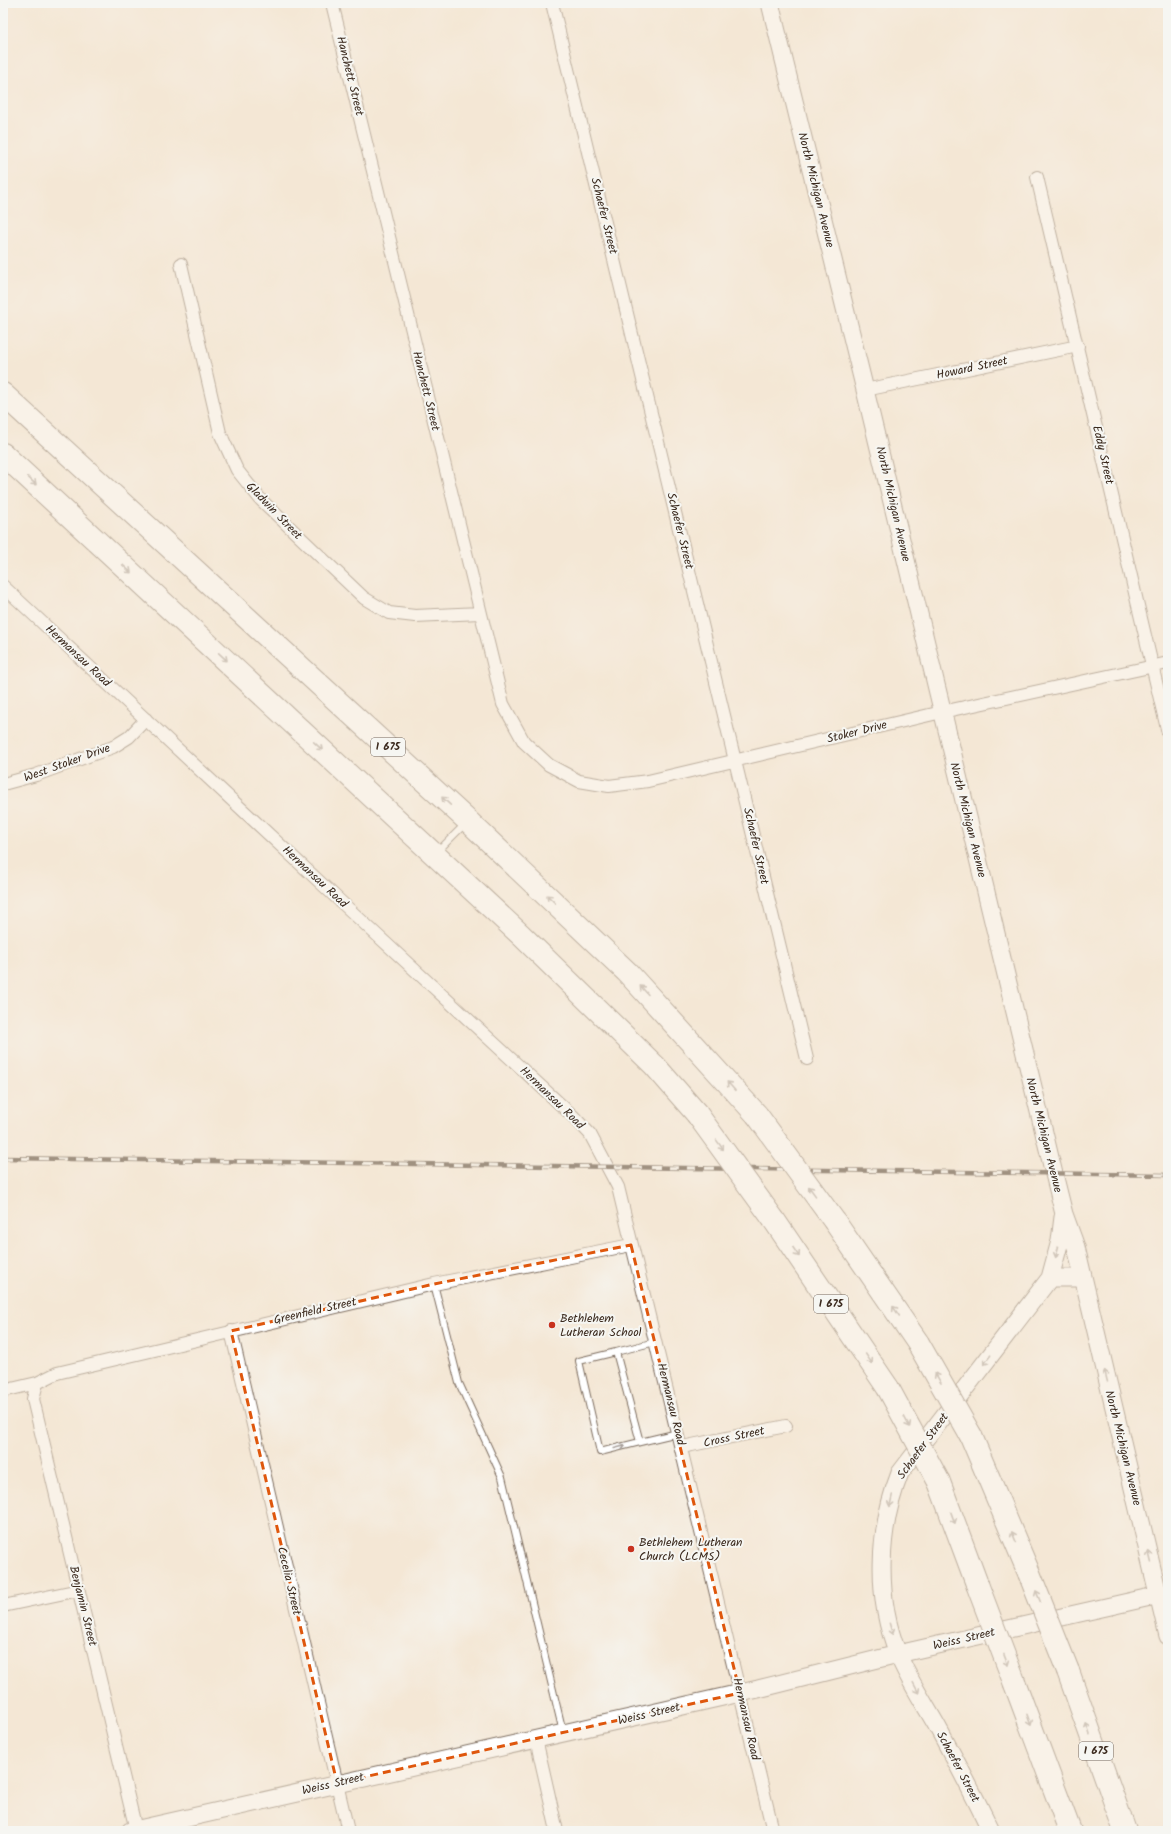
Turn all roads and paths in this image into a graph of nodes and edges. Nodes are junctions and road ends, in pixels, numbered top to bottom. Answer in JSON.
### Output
{"nodes":[{"id":1,"x":332,"y":3,"type":"edge"},
{"id":2,"x":552,"y":3,"type":"edge"},
{"id":3,"x":770,"y":3,"type":"edge"},
{"id":4,"x":1037,"y":177,"type":"dead end"},
{"id":5,"x":181,"y":264,"type":"dead end"},
{"id":6,"x":1078,"y":346,"type":"junction"},
{"id":7,"x":866,"y":390,"type":"junction"},
{"id":8,"x":3,"y":394,"type":"edge"},
{"id":9,"x":3,"y":454,"type":"edge"},
{"id":10,"x":3,"y":586,"type":"edge"},
{"id":11,"x":480,"y":613,"type":"junction"},
{"id":12,"x":1168,"y":663,"type":"edge"},
{"id":13,"x":1151,"y":666,"type":"junction"},
{"id":14,"x":942,"y":712,"type":"junction"},
{"id":15,"x":146,"y":719,"type":"junction"},
{"id":16,"x":1168,"y":733,"type":"edge"},
{"id":17,"x":736,"y":762,"type":"junction"},
{"id":18,"x":549,"y":765,"type":"joint"},
{"id":19,"x":3,"y":784,"type":"edge"},
{"id":20,"x":468,"y":821,"type":"junction"},
{"id":21,"x":435,"y":854,"type":"junction"},
{"id":22,"x":807,"y":1059,"type":"dead end"},
{"id":23,"x":1064,"y":1214,"type":"junction"},
{"id":24,"x":632,"y":1245,"type":"junction"},
{"id":25,"x":1050,"y":1278,"type":"junction"},
{"id":26,"x":1082,"y":1278,"type":"junction"},
{"id":27,"x":434,"y":1284,"type":"junction"},
{"id":28,"x":230,"y":1331,"type":"junction"},
{"id":29,"x":655,"y":1342,"type":"junction"},
{"id":30,"x":616,"y":1352,"type":"junction"},
{"id":31,"x":37,"y":1383,"type":"junction"},
{"id":32,"x":3,"y":1391,"type":"edge"},
{"id":33,"x":786,"y":1426,"type":"dead end"},
{"id":34,"x":678,"y":1433,"type":"junction"},
{"id":35,"x":640,"y":1442,"type":"junction"},
{"id":36,"x":682,"y":1447,"type":"junction"},
{"id":37,"x":79,"y":1590,"type":"junction"},
{"id":38,"x":1163,"y":1594,"type":"edge"},
{"id":39,"x":3,"y":1606,"type":"edge"},
{"id":40,"x":1168,"y":1636,"type":"edge"},
{"id":41,"x":898,"y":1654,"type":"junction"},
{"id":42,"x":740,"y":1693,"type":"junction"},
{"id":43,"x":563,"y":1733,"type":"junction"},
{"id":44,"x":536,"y":1739,"type":"junction"},
{"id":45,"x":337,"y":1783,"type":"junction"},
{"id":46,"x":1109,"y":1789,"type":"junction"},
{"id":47,"x":133,"y":1830,"type":"edge"},
{"id":48,"x":348,"y":1831,"type":"edge"},
{"id":49,"x":557,"y":1831,"type":"edge"},
{"id":50,"x":773,"y":1831,"type":"edge"},
{"id":51,"x":991,"y":1831,"type":"edge"},
{"id":52,"x":1070,"y":1831,"type":"edge"},
{"id":53,"x":1125,"y":1831,"type":"edge"},
{"id":54,"x":1133,"y":1831,"type":"edge"}],
"edges":[{"from":1,"to":11,"type":"street","name":"Hanchett Street"},
{"from":2,"to":17,"type":"street","name":"Schaefer Street"},
{"from":3,"to":7,"type":"street","name":"North Michigan Avenue"},
{"from":4,"to":6,"type":"street","name":"Eddy Street"},
{"from":5,"to":11,"type":"street","name":"Gladwin Street"},
{"from":6,"to":7,"type":"street","name":"Howard Street"},
{"from":6,"to":13,"type":"street","name":"Eddy Street"},
{"from":7,"to":14,"type":"street","name":"North Michigan Avenue"},
{"from":20,"to":8,"type":"highway","number":"I 675","one_way":true},
{"from":9,"to":21,"type":"highway","number":"I 675","one_way":true},
{"from":10,"to":15,"type":"street","name":"Hermansau Road"},
{"from":11,"to":18,"type":"street","name":"Hanchett Street"},
{"from":12,"to":13,"type":"street","name":"Stoker Drive"},
{"from":13,"to":14,"type":"street","name":"Stoker Drive"},
{"from":13,"to":16,"type":"street","name":"Eddy Street"},
{"from":14,"to":17,"type":"street","name":"Stoker Drive"},
{"from":14,"to":23,"type":"street","name":"North Michigan Avenue"},
{"from":15,"to":19,"type":"street","name":"West Stoker Drive"},
{"from":15,"to":24,"type":"street","name":"Hermansau Road"},
{"from":17,"to":18,"type":"street","name":"Stoker Drive"},
{"from":17,"to":22,"type":"street","name":"Schaefer Street"},
{"from":20,"to":21,"type":"lane"},
{"from":46,"to":20,"type":"highway","number":"I 675","one_way":true,"bridge":true},
{"from":21,"to":52,"type":"highway","number":"I 675","one_way":true,"bridge":true},
{"from":23,"to":25,"type":"street","name":"Schaefer Street","one_way":true},
{"from":23,"to":26,"type":"street","name":"North Michigan Avenue"},
{"from":24,"to":27,"type":"street","name":"Greenfield Street"},
{"from":24,"to":29,"type":"street","name":"Hermansau Road"},
{"from":25,"to":26,"type":"street"},
{"from":25,"to":41,"type":"street","name":"Schaefer Street","one_way":true},
{"from":38,"to":26,"type":"street","name":"North Michigan Avenue","one_way":true},
{"from":27,"to":28,"type":"street","name":"Greenfield Street"},
{"from":27,"to":43,"type":"lane"},
{"from":28,"to":31,"type":"street","name":"Greenfield Street"},
{"from":28,"to":45,"type":"street","name":"Cecelia Street"},
{"from":29,"to":30,"type":"lane"},
{"from":29,"to":34,"type":"street","name":"Hermansau Road"},
{"from":30,"to":35,"type":"lane"},
{"from":30,"to":35,"type":"lane","one_way":true},
{"from":31,"to":32,"type":"street","name":"Greenfield Street"},
{"from":31,"to":37,"type":"street","name":"Benjamin Street"},
{"from":33,"to":36,"type":"street","name":"Cross Street"},
{"from":34,"to":35,"type":"lane"},
{"from":34,"to":36,"type":"street","name":"Hermansau Road"},
{"from":36,"to":42,"type":"street","name":"Hermansau Road"},
{"from":37,"to":39,"type":"street"},
{"from":37,"to":47,"type":"street","name":"Benjamin Street"},
{"from":38,"to":40,"type":"street","name":"North Michigan Avenue"},
{"from":38,"to":41,"type":"street","name":"Weiss Street"},
{"from":41,"to":42,"type":"street","name":"Weiss Street"},
{"from":41,"to":51,"type":"street","name":"Schaefer Street","one_way":true},
{"from":42,"to":43,"type":"street","name":"Weiss Street"},
{"from":42,"to":50,"type":"street","name":"Hermansau Road"},
{"from":43,"to":44,"type":"street","name":"Weiss Street"},
{"from":44,"to":45,"type":"street","name":"Weiss Street"},
{"from":44,"to":49,"type":"street"},
{"from":45,"to":47,"type":"street","name":"Weiss Street"},
{"from":45,"to":48,"type":"street","name":"Cecelia Street"},
{"from":46,"to":53,"type":"highway","number":"I 675"},
{"from":46,"to":54,"type":"highway"}]}
